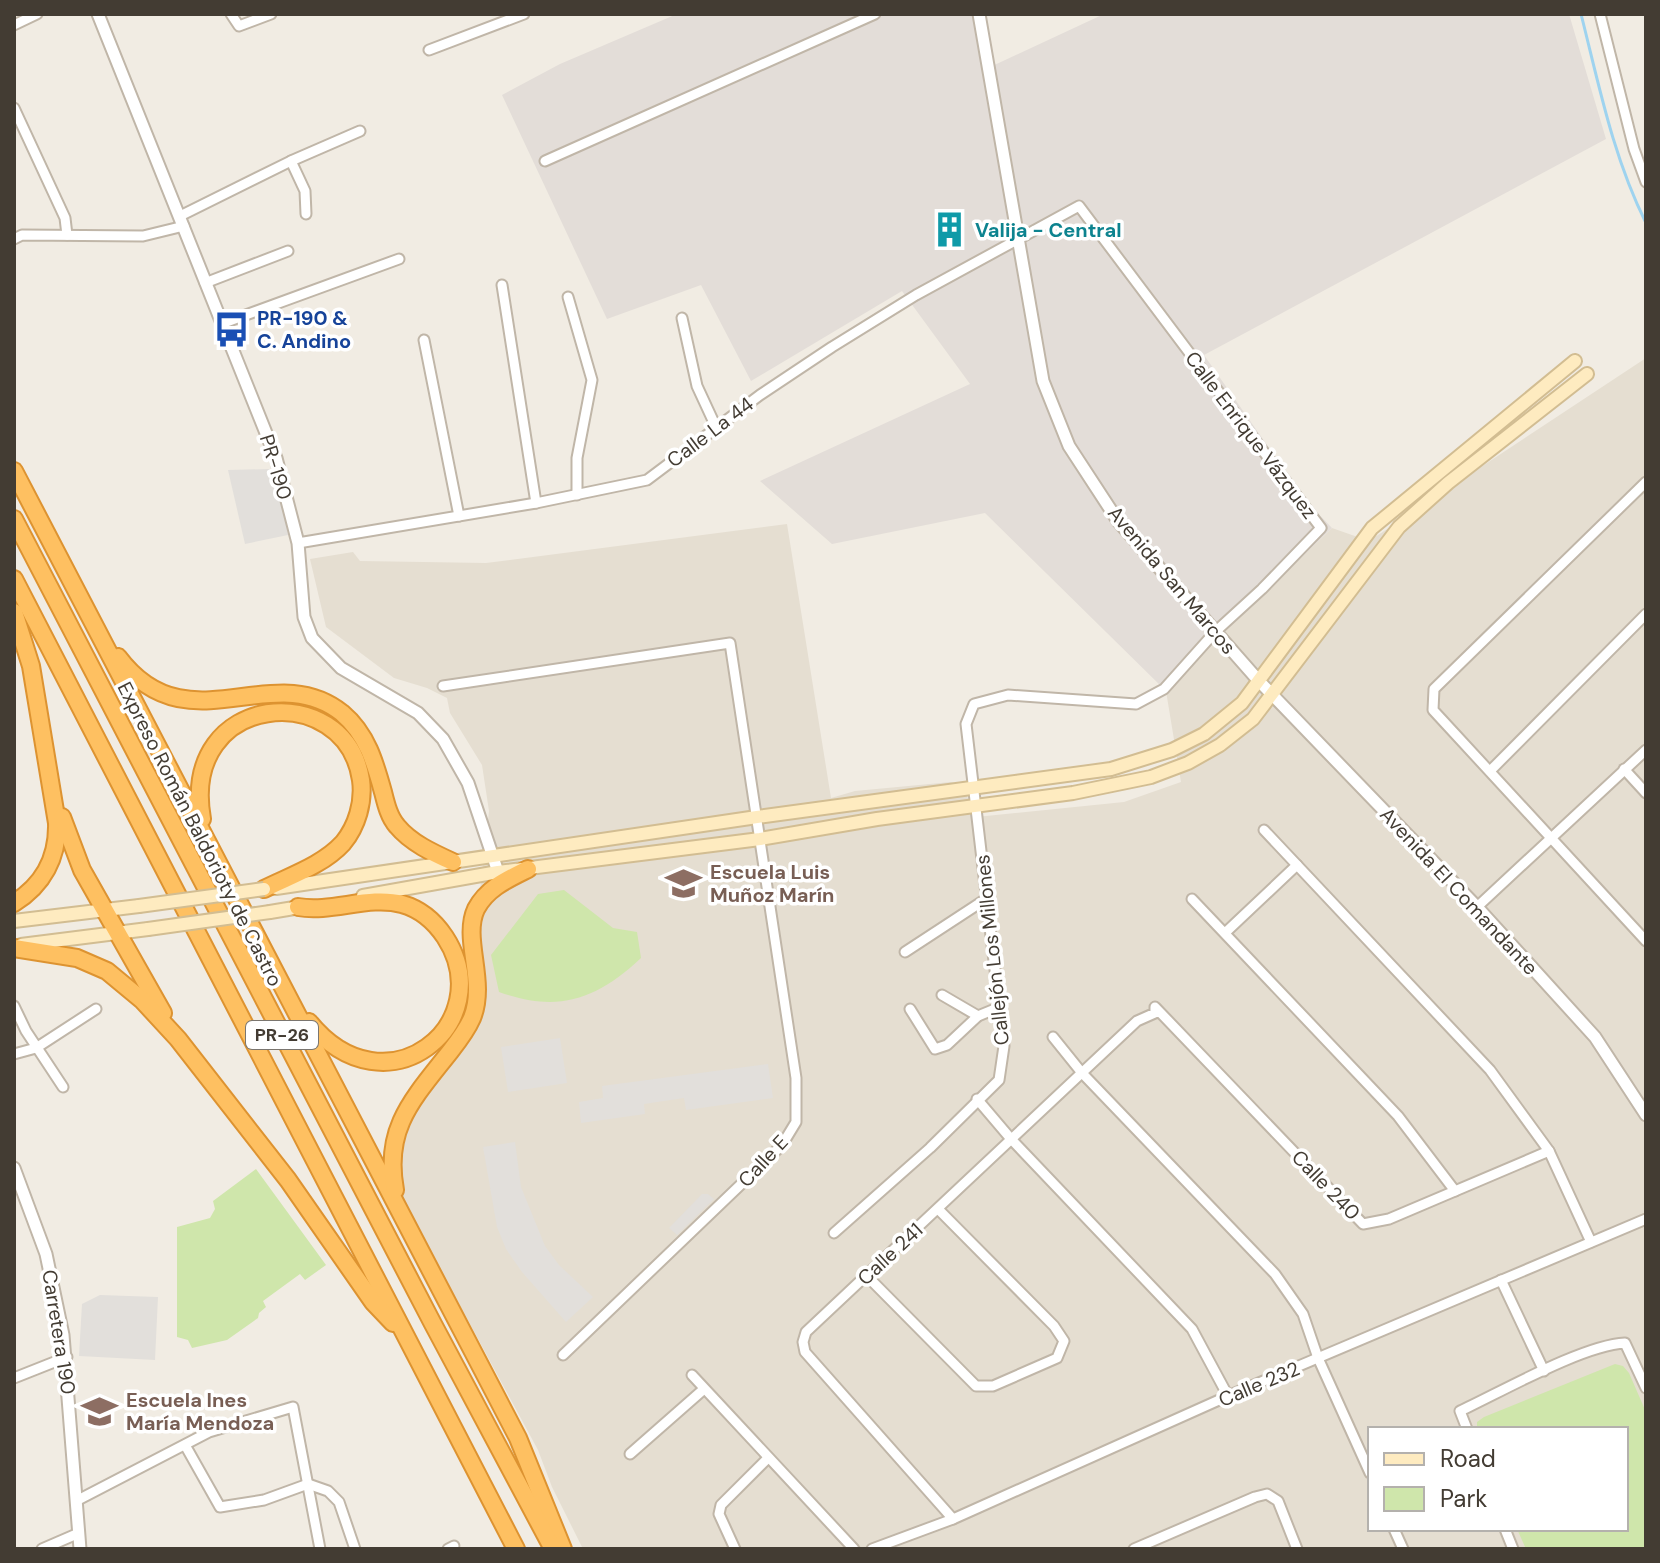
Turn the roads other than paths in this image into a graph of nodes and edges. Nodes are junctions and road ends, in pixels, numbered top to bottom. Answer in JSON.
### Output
{"nodes":[{"id":1,"x":37,"y":14,"type":"edge"},
{"id":2,"x":98,"y":14,"type":"edge"},
{"id":3,"x":231,"y":14,"type":"edge"},
{"id":4,"x":271,"y":14,"type":"edge"},
{"id":5,"x":524,"y":14,"type":"edge"},
{"id":6,"x":875,"y":14,"type":"edge"},
{"id":7,"x":979,"y":14,"type":"edge"},
{"id":8,"x":1600,"y":14,"type":"edge"},
{"id":9,"x":14,"y":25,"type":"edge"},
{"id":10,"x":429,"y":50,"type":"dead end"},
{"id":11,"x":14,"y":108,"type":"edge"},
{"id":12,"x":360,"y":131,"type":"dead end"},
{"id":13,"x":1646,"y":145,"type":"edge"},
{"id":14,"x":1634,"y":149,"type":"junction"},
{"id":15,"x":291,"y":161,"type":"junction"},
{"id":16,"x":545,"y":161,"type":"dead end"},
{"id":17,"x":1646,"y":182,"type":"edge"},
{"id":18,"x":1079,"y":206,"type":"joint"},
{"id":19,"x":306,"y":214,"type":"dead end"},
{"id":20,"x":182,"y":221,"type":"junction"},
{"id":21,"x":67,"y":235,"type":"junction"},
{"id":22,"x":14,"y":239,"type":"edge"},
{"id":23,"x":1018,"y":241,"type":"junction"},
{"id":24,"x":288,"y":251,"type":"dead end"},
{"id":25,"x":399,"y":259,"type":"dead end"},
{"id":26,"x":205,"y":283,"type":"junction"},
{"id":27,"x":502,"y":285,"type":"dead end"},
{"id":28,"x":568,"y":297,"type":"dead end"},
{"id":29,"x":682,"y":318,"type":"dead end"},
{"id":30,"x":221,"y":324,"type":"junction"},
{"id":31,"x":424,"y":340,"type":"dead end"},
{"id":32,"x":1575,"y":361,"type":"joint"},
{"id":33,"x":1587,"y":374,"type":"joint"},
{"id":34,"x":716,"y":427,"type":"junction"},
{"id":35,"x":14,"y":471,"type":"edge"},
{"id":36,"x":1646,"y":482,"type":"edge"},
{"id":37,"x":577,"y":495,"type":"junction"},
{"id":38,"x":536,"y":503,"type":"junction"},
{"id":39,"x":459,"y":516,"type":"junction"},
{"id":40,"x":14,"y":519,"type":"edge"},
{"id":41,"x":298,"y":543,"type":"junction"},
{"id":42,"x":14,"y":579,"type":"edge"},
{"id":43,"x":14,"y":612,"type":"edge"},
{"id":44,"x":1646,"y":614,"type":"edge"},
{"id":45,"x":91,"y":620,"type":"junction"},
{"id":46,"x":1215,"y":632,"type":"junction"},
{"id":47,"x":1258,"y":680,"type":"junction"},
{"id":48,"x":443,"y":686,"type":"dead end"},
{"id":49,"x":1271,"y":695,"type":"junction"},
{"id":50,"x":1646,"y":750,"type":"edge"},
{"id":51,"x":1624,"y":769,"type":"junction"},
{"id":52,"x":1490,"y":771,"type":"junction"},
{"id":53,"x":973,"y":788,"type":"junction"},
{"id":54,"x":52,"y":791,"type":"junction"},
{"id":55,"x":1646,"y":793,"type":"edge"},
{"id":56,"x":977,"y":807,"type":"junction"},
{"id":57,"x":757,"y":817,"type":"junction"},
{"id":58,"x":1264,"y":830,"type":"dead end"},
{"id":59,"x":206,"y":836,"type":"junction"},
{"id":60,"x":1552,"y":839,"type":"junction"},
{"id":61,"x":761,"y":845,"type":"junction"},
{"id":62,"x":493,"y":855,"type":"junction"},
{"id":63,"x":453,"y":862,"type":"junction"},
{"id":64,"x":1297,"y":865,"type":"junction"},
{"id":65,"x":528,"y":869,"type":"junction"},
{"id":66,"x":498,"y":872,"type":"junction"},
{"id":67,"x":264,"y":889,"type":"junction"},
{"id":68,"x":986,"y":899,"type":"junction"},
{"id":69,"x":1192,"y":899,"type":"dead end"},
{"id":70,"x":14,"y":903,"type":"edge"},
{"id":71,"x":298,"y":907,"type":"junction"},
{"id":72,"x":1477,"y":907,"type":"junction"},
{"id":73,"x":105,"y":910,"type":"junction"},
{"id":74,"x":14,"y":921,"type":"edge"},
{"id":75,"x":1226,"y":932,"type":"junction"},
{"id":76,"x":118,"y":933,"type":"junction"},
{"id":77,"x":1646,"y":941,"type":"edge"},
{"id":78,"x":14,"y":947,"type":"edge"},
{"id":79,"x":905,"y":952,"type":"dead end"},
{"id":80,"x":288,"y":995,"type":"junction"},
{"id":81,"x":942,"y":995,"type":"dead end"},
{"id":82,"x":14,"y":1006,"type":"edge"},
{"id":83,"x":1000,"y":1007,"type":"junction"},
{"id":84,"x":96,"y":1009,"type":"dead end"},
{"id":85,"x":910,"y":1009,"type":"dead end"},
{"id":86,"x":1155,"y":1013,"type":"joint"},
{"id":87,"x":978,"y":1016,"type":"junction"},
{"id":88,"x":1053,"y":1037,"type":"dead end"},
{"id":89,"x":178,"y":1039,"type":"junction"},
{"id":90,"x":36,"y":1048,"type":"junction"},
{"id":91,"x":14,"y":1054,"type":"edge"},
{"id":92,"x":1082,"y":1073,"type":"junction"},
{"id":93,"x":63,"y":1087,"type":"dead end"},
{"id":94,"x":977,"y":1099,"type":"junction"},
{"id":95,"x":1646,"y":1115,"type":"edge"},
{"id":96,"x":1011,"y":1139,"type":"junction"},
{"id":97,"x":1549,"y":1151,"type":"junction"},
{"id":98,"x":14,"y":1168,"type":"edge"},
{"id":99,"x":1455,"y":1191,"type":"junction"},
{"id":100,"x":398,"y":1203,"type":"junction"},
{"id":101,"x":938,"y":1209,"type":"junction"},
{"id":102,"x":1646,"y":1219,"type":"edge"},
{"id":103,"x":834,"y":1233,"type":"dead end"},
{"id":104,"x":1591,"y":1242,"type":"junction"},
{"id":105,"x":867,"y":1276,"type":"junction"},
{"id":106,"x":1501,"y":1280,"type":"junction"},
{"id":107,"x":408,"y":1339,"type":"junction"},
{"id":108,"x":563,"y":1355,"type":"dead end"},
{"id":109,"x":67,"y":1357,"type":"junction"},
{"id":110,"x":1318,"y":1358,"type":"junction"},
{"id":111,"x":1544,"y":1371,"type":"junction"},
{"id":112,"x":692,"y":1375,"type":"dead end"},
{"id":113,"x":14,"y":1378,"type":"edge"},
{"id":114,"x":1646,"y":1388,"type":"edge"},
{"id":115,"x":704,"y":1389,"type":"junction"},
{"id":116,"x":1228,"y":1396,"type":"junction"},
{"id":117,"x":1466,"y":1427,"type":"edge"},
{"id":118,"x":185,"y":1445,"type":"junction"},
{"id":119,"x":630,"y":1454,"type":"dead end"},
{"id":120,"x":768,"y":1458,"type":"junction"},
{"id":121,"x":1368,"y":1469,"type":"edge"},
{"id":122,"x":308,"y":1484,"type":"junction"},
{"id":123,"x":76,"y":1501,"type":"junction"},
{"id":124,"x":953,"y":1519,"type":"junction"},
{"id":125,"x":79,"y":1533,"type":"junction"},
{"id":126,"x":42,"y":1549,"type":"edge"},
{"id":127,"x":80,"y":1549,"type":"edge"},
{"id":128,"x":320,"y":1549,"type":"edge"},
{"id":129,"x":355,"y":1549,"type":"edge"},
{"id":130,"x":516,"y":1549,"type":"edge"},
{"id":131,"x":553,"y":1549,"type":"edge"},
{"id":132,"x":563,"y":1549,"type":"edge"},
{"id":133,"x":735,"y":1549,"type":"edge"},
{"id":134,"x":854,"y":1549,"type":"edge"},
{"id":135,"x":872,"y":1549,"type":"edge"},
{"id":136,"x":1134,"y":1549,"type":"edge"},
{"id":137,"x":1297,"y":1549,"type":"edge"}],
"edges":[{"from":1,"to":9,"type":"street"},
{"from":2,"to":20,"type":"street","name":"PR-190","number":"PR-190"},
{"from":3,"to":4,"type":"street"},
{"from":5,"to":10,"type":"street"},
{"from":6,"to":16,"type":"street"},
{"from":7,"to":23,"type":"street","name":"Avenida San Marcos"},
{"from":8,"to":14,"type":"street"},
{"from":11,"to":21,"type":"street"},
{"from":12,"to":15,"type":"street"},
{"from":13,"to":14,"type":"street"},
{"from":14,"to":17,"type":"street"},
{"from":15,"to":19,"type":"street"},
{"from":15,"to":20,"type":"street"},
{"from":18,"to":23,"type":"street","name":"Calle La 44"},
{"from":18,"to":46,"type":"street","name":"Calle Enrique Vázquez"},
{"from":20,"to":21,"type":"street"},
{"from":20,"to":26,"type":"street","name":"PR-190","number":"PR-190"},
{"from":21,"to":22,"type":"street"},
{"from":23,"to":34,"type":"street","name":"Calle La 44"},
{"from":23,"to":46,"type":"street","name":"Avenida San Marcos"},
{"from":24,"to":26,"type":"street"},
{"from":25,"to":30,"type":"street"},
{"from":26,"to":30,"type":"street","name":"PR-190","number":"PR-190"},
{"from":27,"to":38,"type":"street"},
{"from":28,"to":37,"type":"street"},
{"from":29,"to":34,"type":"street"},
{"from":30,"to":41,"type":"street","name":"PR-190","number":"PR-190"},
{"from":31,"to":39,"type":"street"},
{"from":32,"to":33,"type":"street"},
{"from":32,"to":47,"type":"main road"},
{"from":33,"to":49,"type":"main road"},
{"from":34,"to":37,"type":"street","name":"Calle La 44"},
{"from":35,"to":45,"type":"highway"},
{"from":36,"to":52,"type":"street"},
{"from":37,"to":38,"type":"street","name":"Calle La 44"},
{"from":38,"to":39,"type":"street","name":"Calle La 44"},
{"from":39,"to":41,"type":"street","name":"Calle La 44"},
{"from":40,"to":131,"type":"highway","name":"Expreso Román Baldorioty de Castro","number":"PR-26"},
{"from":41,"to":62,"type":"street","name":"PR-190","number":"PR-190"},
{"from":42,"to":107,"type":"highway","number":"PR-26"},
{"from":43,"to":54,"type":"highway"},
{"from":44,"to":52,"type":"street"},
{"from":45,"to":59,"type":"highway"},
{"from":45,"to":63,"type":"highway"},
{"from":46,"to":47,"type":"street","name":"Avenida San Marcos"},
{"from":46,"to":53,"type":"street","name":"Calle Enrique Vázquez"},
{"from":47,"to":49,"type":"street","name":"Avenida El Comandante"},
{"from":47,"to":53,"type":"main road"},
{"from":48,"to":57,"type":"street","name":"Calle E"},
{"from":49,"to":56,"type":"main road"},
{"from":49,"to":72,"type":"street","name":"Avenida El Comandante"},
{"from":50,"to":51,"type":"street"},
{"from":51,"to":55,"type":"street"},
{"from":51,"to":60,"type":"street"},
{"from":52,"to":60,"type":"street"},
{"from":53,"to":56,"type":"street","name":"Callejón Los Millones"},
{"from":53,"to":57,"type":"main road"},
{"from":54,"to":70,"type":"highway"},
{"from":54,"to":73,"type":"highway"},
{"from":56,"to":61,"type":"main road"},
{"from":56,"to":68,"type":"street","name":"Callejón Los Millones"},
{"from":57,"to":61,"type":"street","name":"Calle E"},
{"from":57,"to":62,"type":"main road"},
{"from":58,"to":64,"type":"street"},
{"from":59,"to":67,"type":"highway"},
{"from":59,"to":80,"type":"highway"},
{"from":60,"to":72,"type":"street"},
{"from":60,"to":77,"type":"street"},
{"from":61,"to":65,"type":"main road"},
{"from":61,"to":108,"type":"street","name":"Calle E"},
{"from":62,"to":63,"type":"main road"},
{"from":62,"to":66,"type":"street","name":"PR-190","number":"PR-190"},
{"from":63,"to":67,"type":"main road"},
{"from":64,"to":75,"type":"street"},
{"from":64,"to":97,"type":"street"},
{"from":65,"to":66,"type":"main road"},
{"from":65,"to":100,"type":"highway"},
{"from":66,"to":71,"type":"main road"},
{"from":67,"to":73,"type":"main road","bridge":true},
{"from":68,"to":79,"type":"street"},
{"from":68,"to":83,"type":"street","name":"Callejón Los Millones"},
{"from":69,"to":75,"type":"street"},
{"from":71,"to":76,"type":"main road","bridge":true},
{"from":71,"to":80,"type":"highway"},
{"from":72,"to":95,"type":"street","name":"Avenida El Comandante"},
{"from":73,"to":74,"type":"main road"},
{"from":73,"to":76,"type":"highway"},
{"from":75,"to":99,"type":"street"},
{"from":76,"to":78,"type":"main road"},
{"from":76,"to":89,"type":"highway"},
{"from":78,"to":89,"type":"highway"},
{"from":80,"to":100,"type":"highway"},
{"from":81,"to":87,"type":"street"},
{"from":82,"to":90,"type":"street"},
{"from":83,"to":87,"type":"street"},
{"from":83,"to":94,"type":"street","name":"Callejón Los Millones"},
{"from":84,"to":90,"type":"street"},
{"from":85,"to":87,"type":"street"},
{"from":86,"to":92,"type":"street","name":"Calle 241"},
{"from":86,"to":99,"type":"street","name":"Calle 240"},
{"from":88,"to":92,"type":"street"},
{"from":89,"to":107,"type":"highway"},
{"from":90,"to":91,"type":"street"},
{"from":90,"to":93,"type":"street"},
{"from":92,"to":96,"type":"street","name":"Calle 241"},
{"from":92,"to":110,"type":"street"},
{"from":94,"to":96,"type":"street"},
{"from":94,"to":103,"type":"street","name":"Callejón Los Millones"},
{"from":96,"to":101,"type":"street","name":"Calle 241"},
{"from":96,"to":116,"type":"street"},
{"from":97,"to":99,"type":"street","name":"Calle 240"},
{"from":97,"to":104,"type":"street"},
{"from":98,"to":109,"type":"street","name":"Carretera 190"},
{"from":100,"to":132,"type":"highway"},
{"from":101,"to":105,"type":"street","name":"Calle 241"},
{"from":101,"to":105,"type":"street"},
{"from":102,"to":104,"type":"street","name":"Calle 232"},
{"from":104,"to":106,"type":"street","name":"Calle 232"},
{"from":105,"to":124,"type":"street","name":"Calle 241"},
{"from":106,"to":110,"type":"street","name":"Calle 232"},
{"from":106,"to":111,"type":"street"},
{"from":107,"to":130,"type":"highway","number":"PR-26"},
{"from":109,"to":113,"type":"street"},
{"from":109,"to":123,"type":"street","name":"Carretera 190"},
{"from":110,"to":116,"type":"street","name":"Calle 232"},
{"from":110,"to":121,"type":"street"},
{"from":111,"to":114,"type":"street"},
{"from":111,"to":117,"type":"street"},
{"from":112,"to":115,"type":"street"},
{"from":115,"to":119,"type":"street"},
{"from":115,"to":120,"type":"street"},
{"from":116,"to":124,"type":"street","name":"Calle 232"},
{"from":118,"to":122,"type":"street"},
{"from":118,"to":122,"type":"street"},
{"from":118,"to":123,"type":"street"},
{"from":120,"to":133,"type":"street"},
{"from":120,"to":134,"type":"street"},
{"from":122,"to":128,"type":"street"},
{"from":122,"to":129,"type":"street"},
{"from":123,"to":125,"type":"street","name":"Carretera 190"},
{"from":124,"to":135,"type":"street","name":"Calle 232"},
{"from":125,"to":126,"type":"street"},
{"from":125,"to":127,"type":"street","name":"Carretera 190"},
{"from":136,"to":137,"type":"street"}]}
